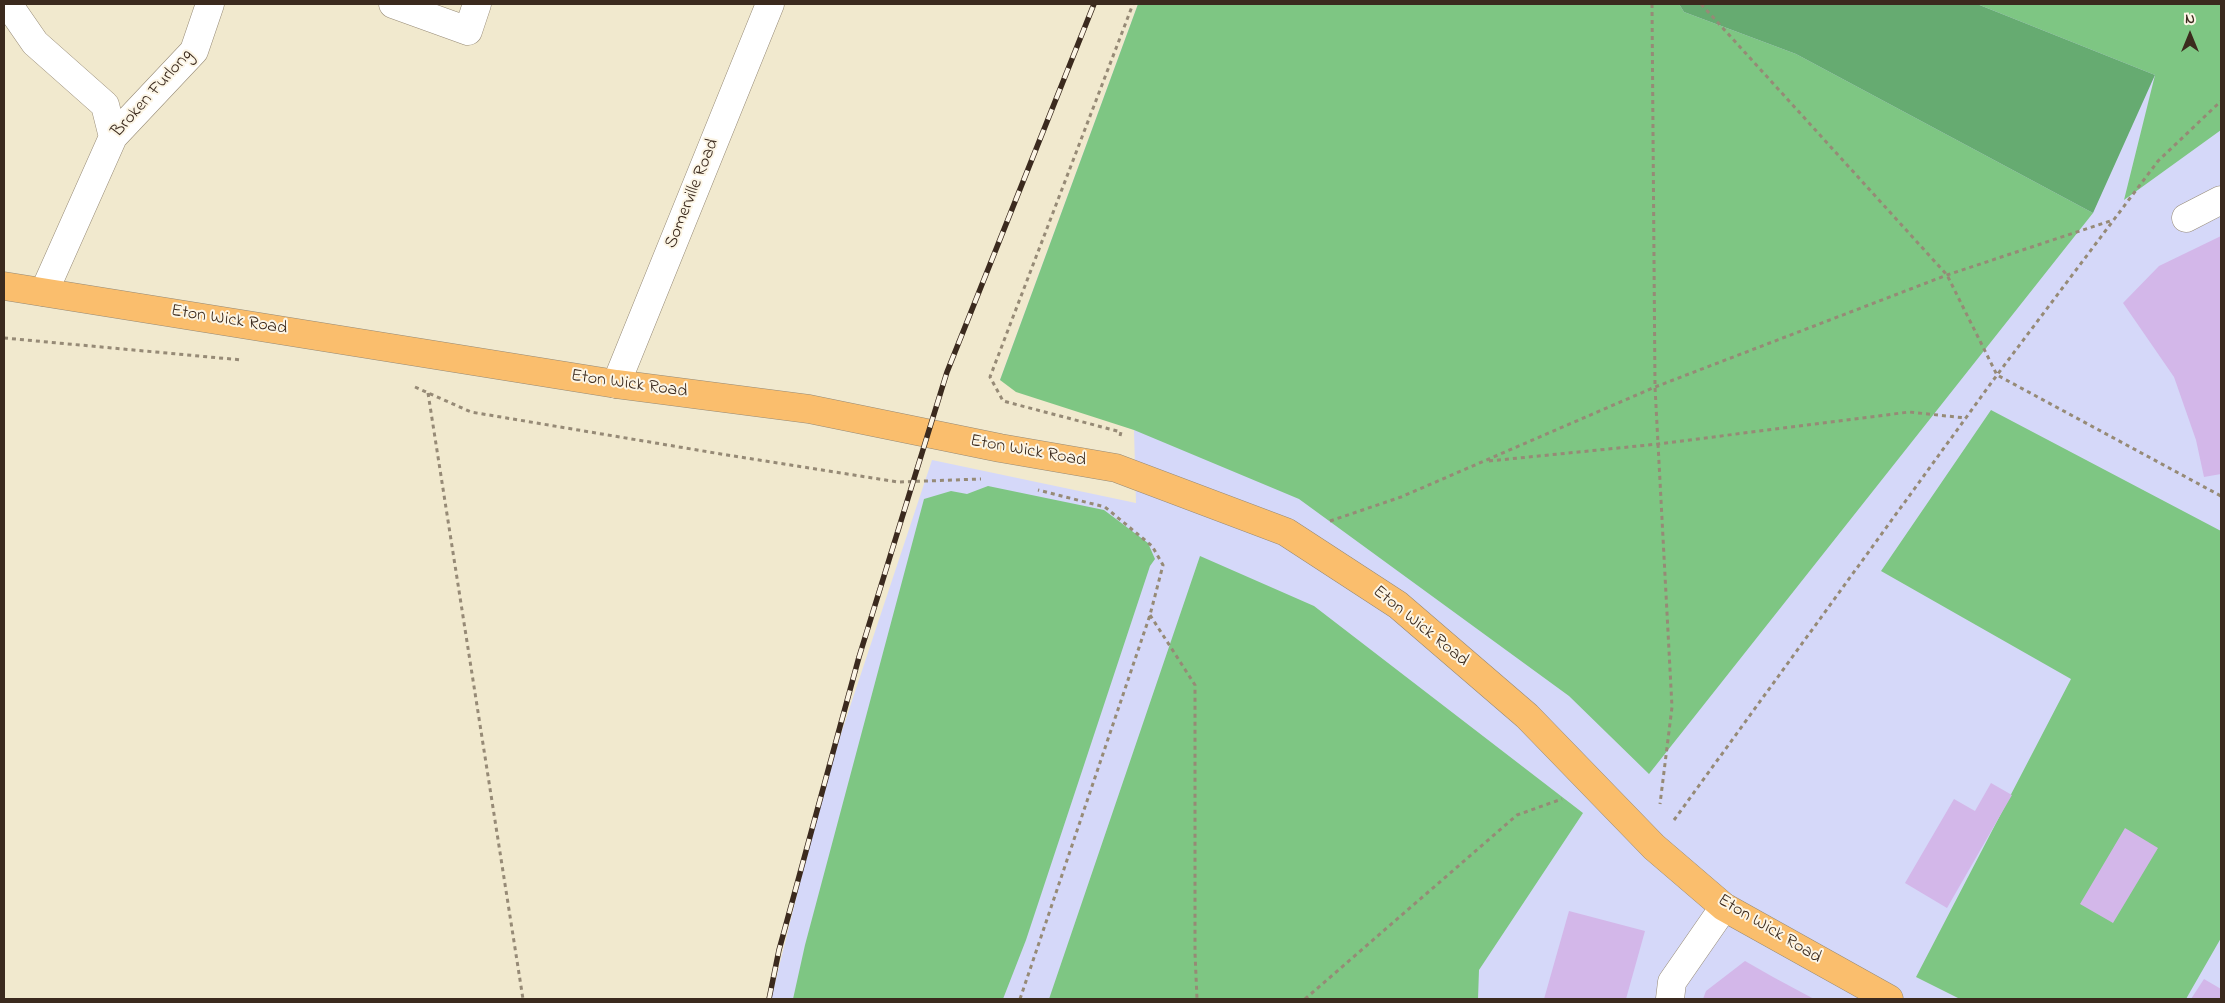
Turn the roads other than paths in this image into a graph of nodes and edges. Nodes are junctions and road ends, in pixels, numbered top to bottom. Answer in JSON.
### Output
{"nodes":[{"id":1,"x":8,"y":4,"type":"edge"},
{"id":2,"x":210,"y":4,"type":"edge"},
{"id":3,"x":392,"y":4,"type":"edge"},
{"id":4,"x":477,"y":4,"type":"edge"},
{"id":5,"x":770,"y":4,"type":"edge"},
{"id":6,"x":113,"y":137,"type":"junction"},
{"id":7,"x":2221,"y":200,"type":"edge"},
{"id":8,"x":2186,"y":218,"type":"dead end"},
{"id":9,"x":4,"y":286,"type":"edge"},
{"id":10,"x":44,"y":292,"type":"junction"},
{"id":11,"x":616,"y":384,"type":"junction"},
{"id":12,"x":1724,"y":907,"type":"junction"},
{"id":13,"x":1670,"y":999,"type":"edge"},
{"id":14,"x":1889,"y":999,"type":"edge"}],
"edges":[{"from":1,"to":6,"type":"street"},
{"from":2,"to":6,"type":"street","name":"Broken Furlong"},
{"from":3,"to":4,"type":"street"},
{"from":5,"to":11,"type":"street","name":"Somerville Road"},
{"from":6,"to":10,"type":"street","name":"Broken Furlong"},
{"from":7,"to":8,"type":"street"},
{"from":9,"to":10,"type":"main road","name":"Eton Wick Road"},
{"from":10,"to":11,"type":"main road","name":"Eton Wick Road"},
{"from":11,"to":12,"type":"main road","name":"Eton Wick Road"},
{"from":12,"to":13,"type":"street"},
{"from":12,"to":14,"type":"main road","name":"Eton Wick Road"}]}
